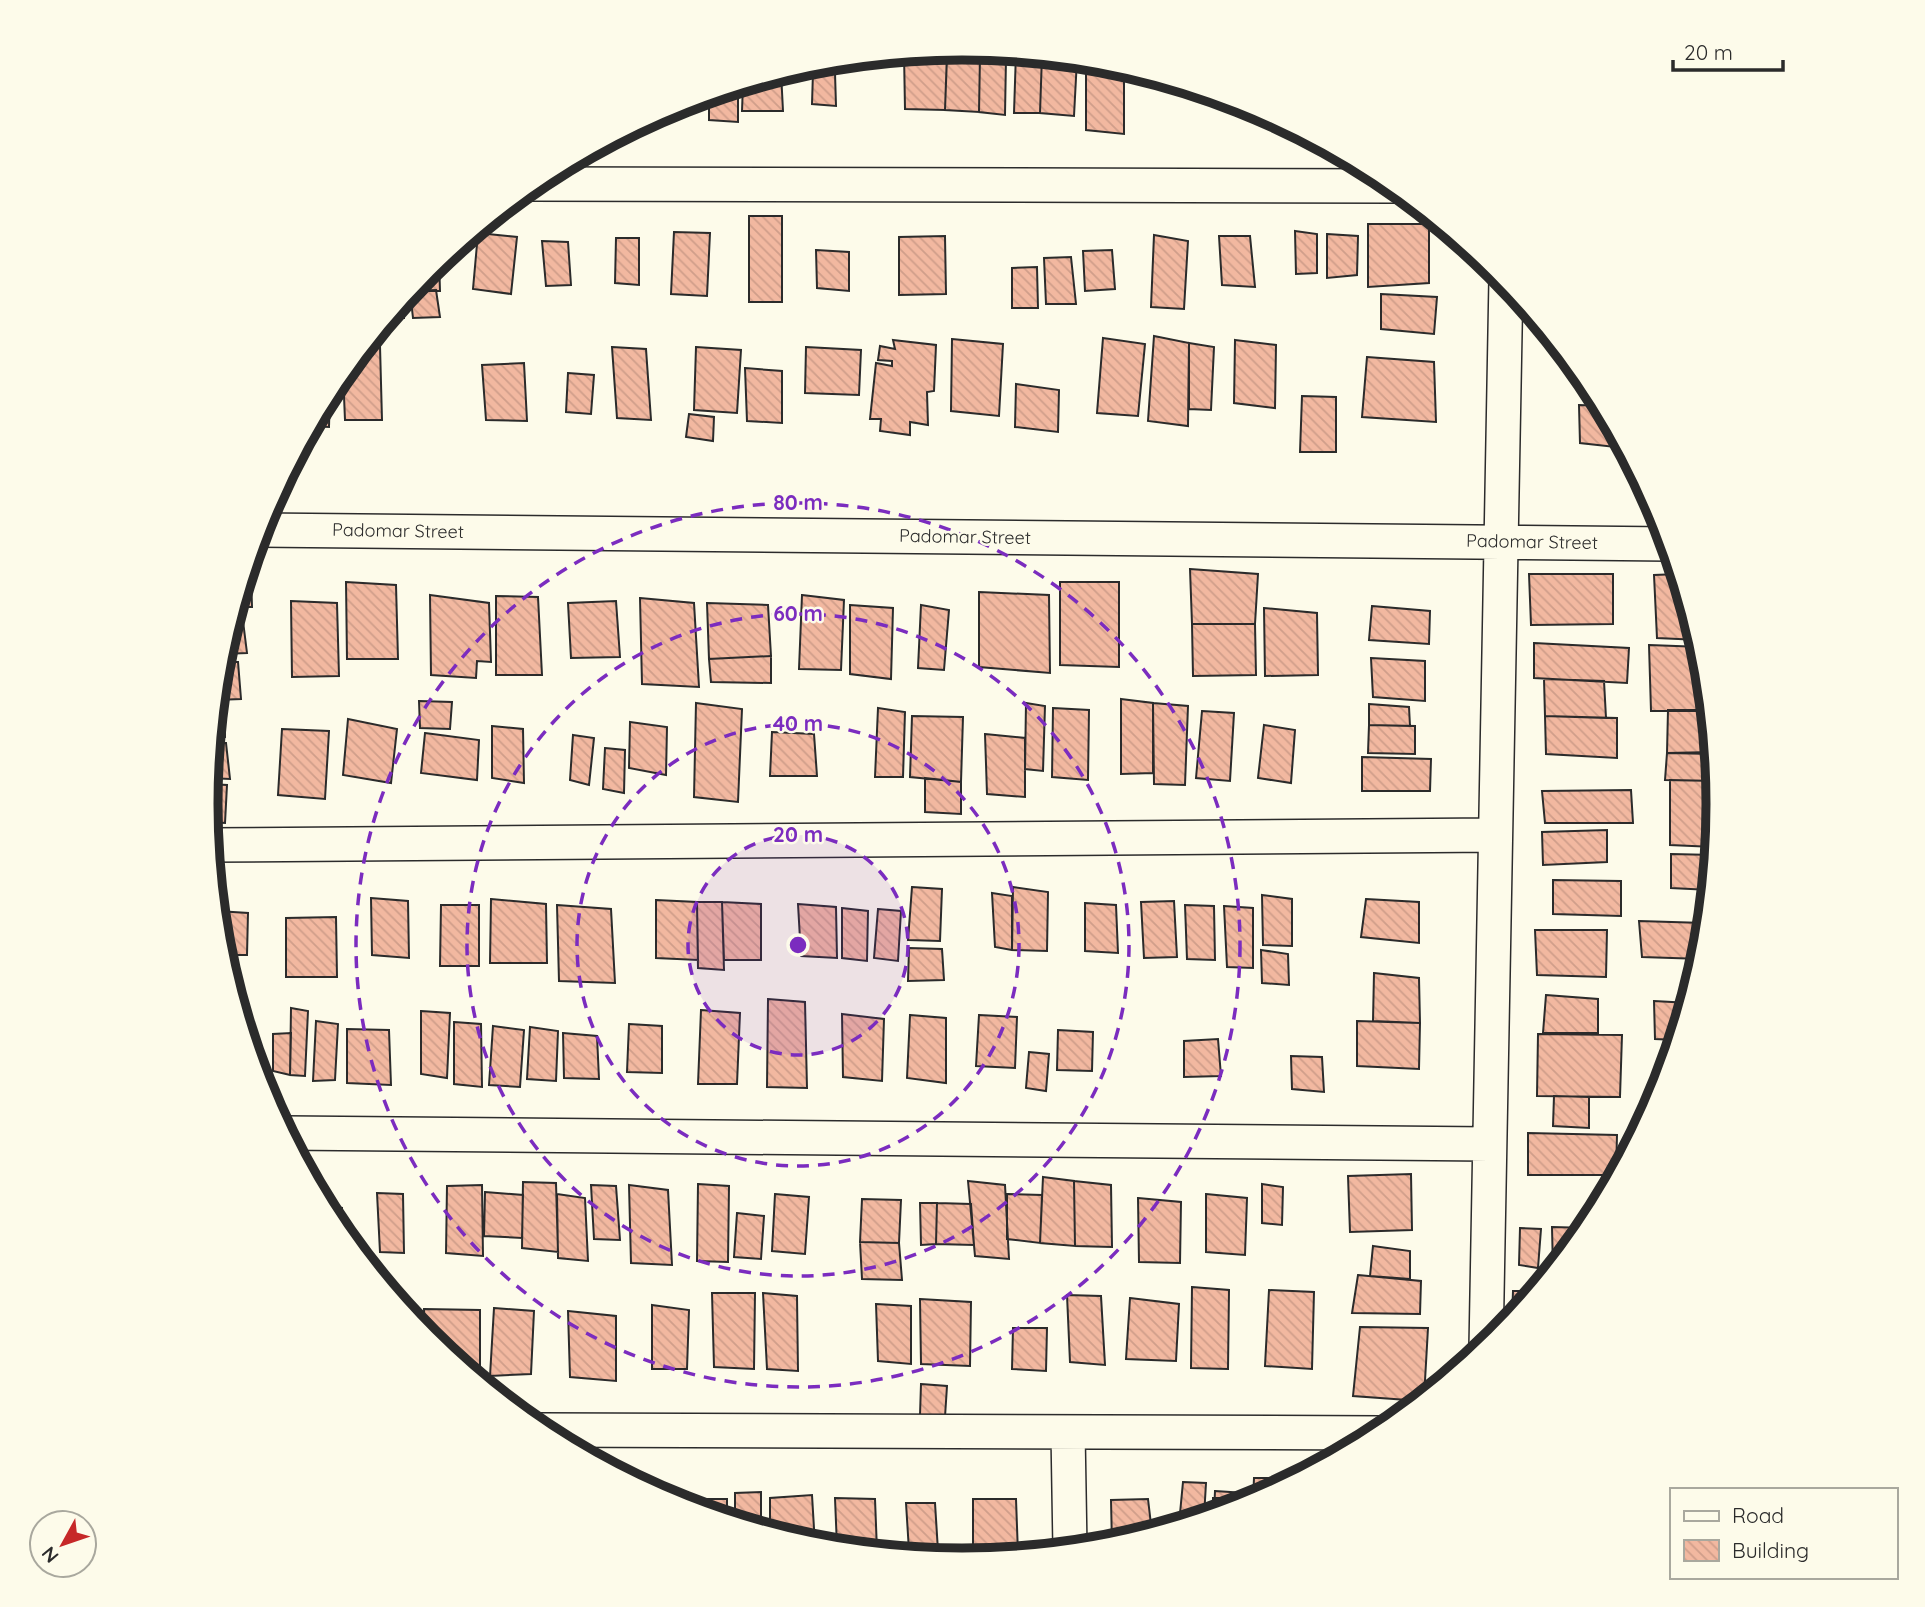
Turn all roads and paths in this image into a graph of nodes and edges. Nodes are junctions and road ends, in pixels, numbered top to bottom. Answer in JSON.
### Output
{"nodes":[{"id":1,"x":551,"y":184,"type":"edge"},
{"id":2,"x":1377,"y":186,"type":"edge"},
{"id":3,"x":1506,"y":295,"type":"edge"},
{"id":4,"x":271,"y":530,"type":"edge"},
{"id":5,"x":1500,"y":542,"type":"junction"},
{"id":6,"x":1659,"y":544,"type":"edge"},
{"id":7,"x":1495,"y":835,"type":"junction"},
{"id":8,"x":220,"y":845,"type":"edge"},
{"id":9,"x":295,"y":1133,"type":"edge"},
{"id":10,"x":1489,"y":1144,"type":"junction"},
{"id":11,"x":1486,"y":1333,"type":"edge"},
{"id":12,"x":562,"y":1430,"type":"edge"},
{"id":13,"x":1068,"y":1432,"type":"junction"},
{"id":14,"x":1358,"y":1433,"type":"edge"},
{"id":15,"x":1070,"y":1539,"type":"edge"}],
"edges":[{"from":1,"to":2,"type":"street"},
{"from":3,"to":5,"type":"street"},
{"from":4,"to":5,"type":"street","name":"Padomar Street"},
{"from":5,"to":6,"type":"street","name":"Padomar Street"},
{"from":5,"to":7,"type":"street"},
{"from":7,"to":8,"type":"street"},
{"from":7,"to":10,"type":"street"},
{"from":9,"to":10,"type":"street"},
{"from":10,"to":11,"type":"street"},
{"from":12,"to":13,"type":"street"},
{"from":13,"to":14,"type":"street"},
{"from":13,"to":15,"type":"street"}]}
